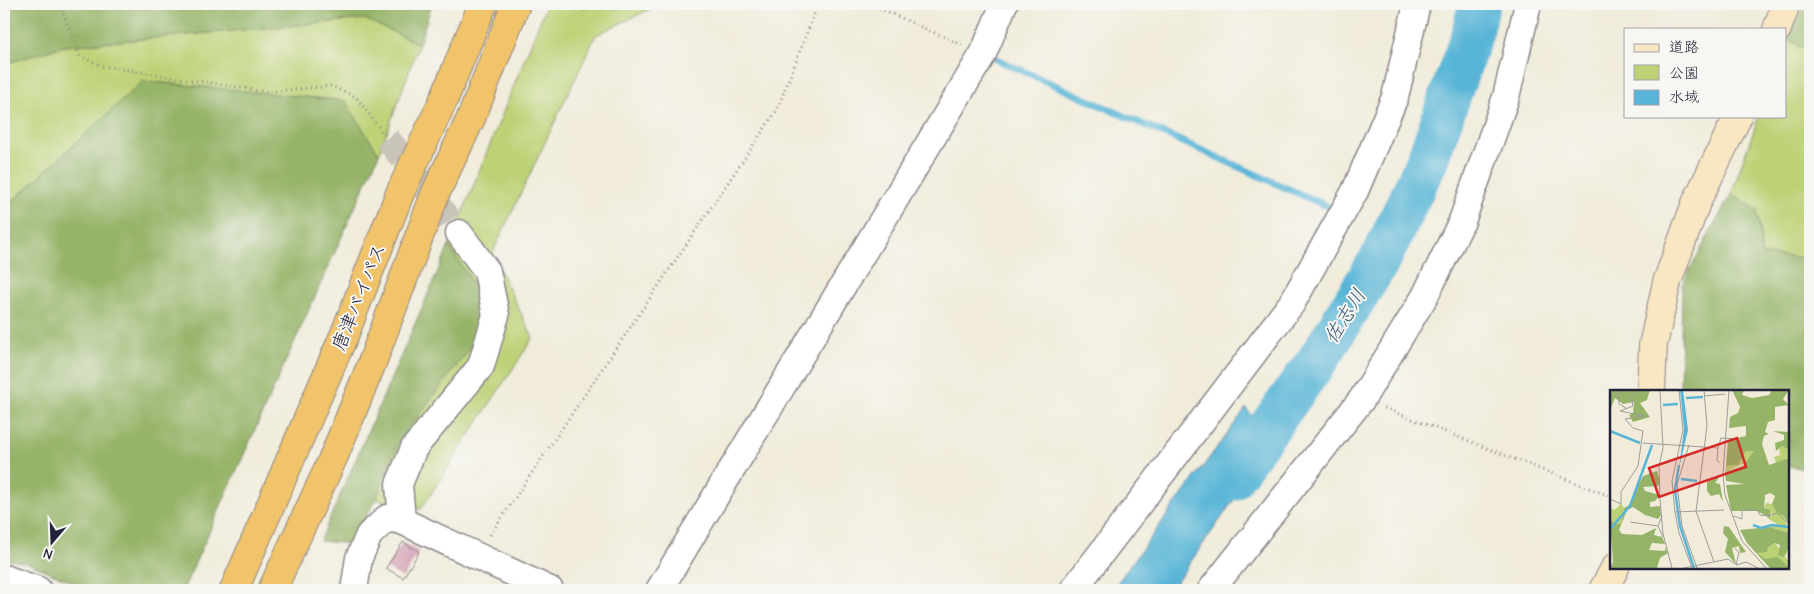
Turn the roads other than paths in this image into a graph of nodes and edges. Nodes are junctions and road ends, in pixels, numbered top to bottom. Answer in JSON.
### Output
{"nodes":[{"id":1,"x":483,"y":4,"type":"edge"},
{"id":2,"x":516,"y":4,"type":"edge"},
{"id":3,"x":1004,"y":4,"type":"edge"},
{"id":4,"x":1417,"y":4,"type":"edge"},
{"id":5,"x":1528,"y":4,"type":"edge"},
{"id":6,"x":1786,"y":4,"type":"edge"},
{"id":7,"x":1777,"y":28,"type":"edge"},
{"id":8,"x":1737,"y":118,"type":"edge"},
{"id":9,"x":459,"y":234,"type":"tunnel mouth"},
{"id":10,"x":1651,"y":390,"type":"edge"},
{"id":11,"x":402,"y":521,"type":"junction"},
{"id":12,"x":1614,"y":569,"type":"edge"},
{"id":13,"x":4,"y":578,"type":"edge"},
{"id":14,"x":38,"y":590,"type":"edge"},
{"id":15,"x":234,"y":590,"type":"edge"},
{"id":16,"x":272,"y":590,"type":"edge"},
{"id":17,"x":354,"y":590,"type":"edge"},
{"id":18,"x":550,"y":590,"type":"edge"},
{"id":19,"x":659,"y":590,"type":"edge"},
{"id":20,"x":1073,"y":590,"type":"edge"},
{"id":21,"x":1211,"y":590,"type":"edge"},
{"id":22,"x":1603,"y":590,"type":"edge"}],
"edges":[{"from":1,"to":15,"type":"highway","name":"唐津バイパス"},
{"from":2,"to":16,"type":"highway","name":"唐津バイパス"},
{"from":3,"to":19,"type":"street"},
{"from":4,"to":20,"type":"street"},
{"from":5,"to":21,"type":"street"},
{"from":6,"to":7,"type":"street"},
{"from":8,"to":10,"type":"street"},
{"from":9,"to":11,"type":"street"},
{"from":11,"to":17,"type":"street"},
{"from":11,"to":18,"type":"street"},
{"from":12,"to":22,"type":"street"},
{"from":13,"to":14,"type":"street"}]}
